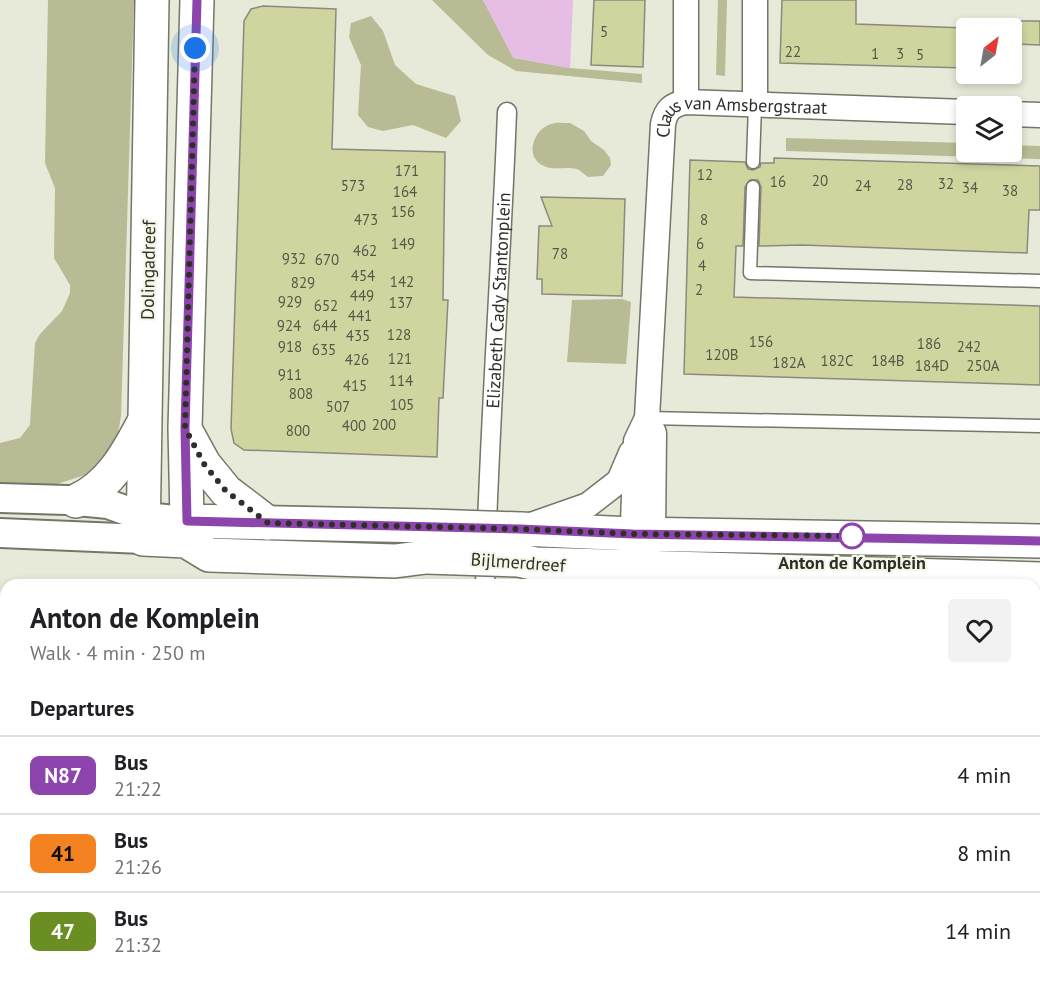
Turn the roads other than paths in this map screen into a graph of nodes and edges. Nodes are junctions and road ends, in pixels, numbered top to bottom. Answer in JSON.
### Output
{"nodes":[{"id":1,"x":152,"y":0,"type":"edge"},
{"id":2,"x":197,"y":0,"type":"edge"},
{"id":3,"x":686,"y":0,"type":"edge"},
{"id":4,"x":755,"y":0,"type":"edge"},
{"id":5,"x":686,"y":102,"type":"junction"},
{"id":6,"x":755,"y":105,"type":"junction"},
{"id":7,"x":507,"y":112,"type":"dead end"},
{"id":8,"x":956,"y":112,"type":"edge"},
{"id":9,"x":1022,"y":114,"type":"edge"},
{"id":10,"x":1040,"y":115,"type":"edge"},
{"id":11,"x":753,"y":162,"type":"dead end"},
{"id":12,"x":753,"y":187,"type":"dead end"},
{"id":13,"x":1040,"y":281,"type":"edge"},
{"id":14,"x":647,"y":418,"type":"junction"},
{"id":15,"x":145,"y":420,"type":"junction"},
{"id":16,"x":1040,"y":426,"type":"edge"},
{"id":17,"x":185,"y":428,"type":"junction"},
{"id":18,"x":636,"y":441,"type":"junction"},
{"id":19,"x":0,"y":498,"type":"edge"},
{"id":20,"x":76,"y":501,"type":"junction"},
{"id":21,"x":268,"y":523,"type":"junction"},
{"id":22,"x":143,"y":528,"type":"junction"},
{"id":23,"x":187,"y":531,"type":"junction"},
{"id":24,"x":0,"y":533,"type":"edge"},
{"id":25,"x":1040,"y":541,"type":"edge"},
{"id":26,"x":428,"y":542,"type":"junction"},
{"id":27,"x":519,"y":544,"type":"junction"},
{"id":28,"x":637,"y":547,"type":"junction"},
{"id":29,"x":485,"y":579,"type":"edge"},
{"id":30,"x":1040,"y":579,"type":"edge"}],
"edges":[{"from":1,"to":15,"type":"main road","name":"Dolingadreef"},
{"from":2,"to":17,"type":"main road"},
{"from":3,"to":5,"type":"street"},
{"from":4,"to":6,"type":"street"},
{"from":5,"to":6,"type":"street","name":"Claus van Amsbergstraat"},
{"from":5,"to":14,"type":"street","name":"Claus van Amsbergstraat"},
{"from":6,"to":8,"type":"street","name":"Claus van Amsbergstraat"},
{"from":6,"to":11,"type":"lane"},
{"from":7,"to":29,"type":"street","name":"Elizabeth Cady Stantonplein"},
{"from":9,"to":10,"type":"street"},
{"from":12,"to":13,"type":"lane"},
{"from":14,"to":16,"type":"lane"},
{"from":14,"to":18,"type":"street"},
{"from":14,"to":28,"type":"street"},
{"from":15,"to":20,"type":"main road"},
{"from":15,"to":22,"type":"main road","name":"Dolingadreef"},
{"from":17,"to":21,"type":"main road"},
{"from":17,"to":23,"type":"main road"},
{"from":18,"to":27,"type":"street"},
{"from":18,"to":28,"type":"street"},
{"from":19,"to":20,"type":"street","name":"Bijlmerdreef"},
{"from":20,"to":22,"type":"street","name":"Bijlmerdreef"},
{"from":21,"to":23,"type":"main road","name":"Bijlmerdreef"},
{"from":21,"to":26,"type":"main road","name":"Bijlmerdreef"},
{"from":22,"to":23,"type":"main road","name":"Bijlmerdreef"},
{"from":22,"to":24,"type":"street","name":"Bijlmerdreef"},
{"from":23,"to":26,"type":"main road","name":"Bijlmerdreef"},
{"from":25,"to":28,"type":"main road","name":"Bijlmerdreef"},
{"from":26,"to":27,"type":"main road","name":"Bijlmerdreef","bridge":true},
{"from":27,"to":28,"type":"main road","name":"Bijlmerdreef"},
{"from":28,"to":30,"type":"main road","name":"Bijlmerdreef"}]}
